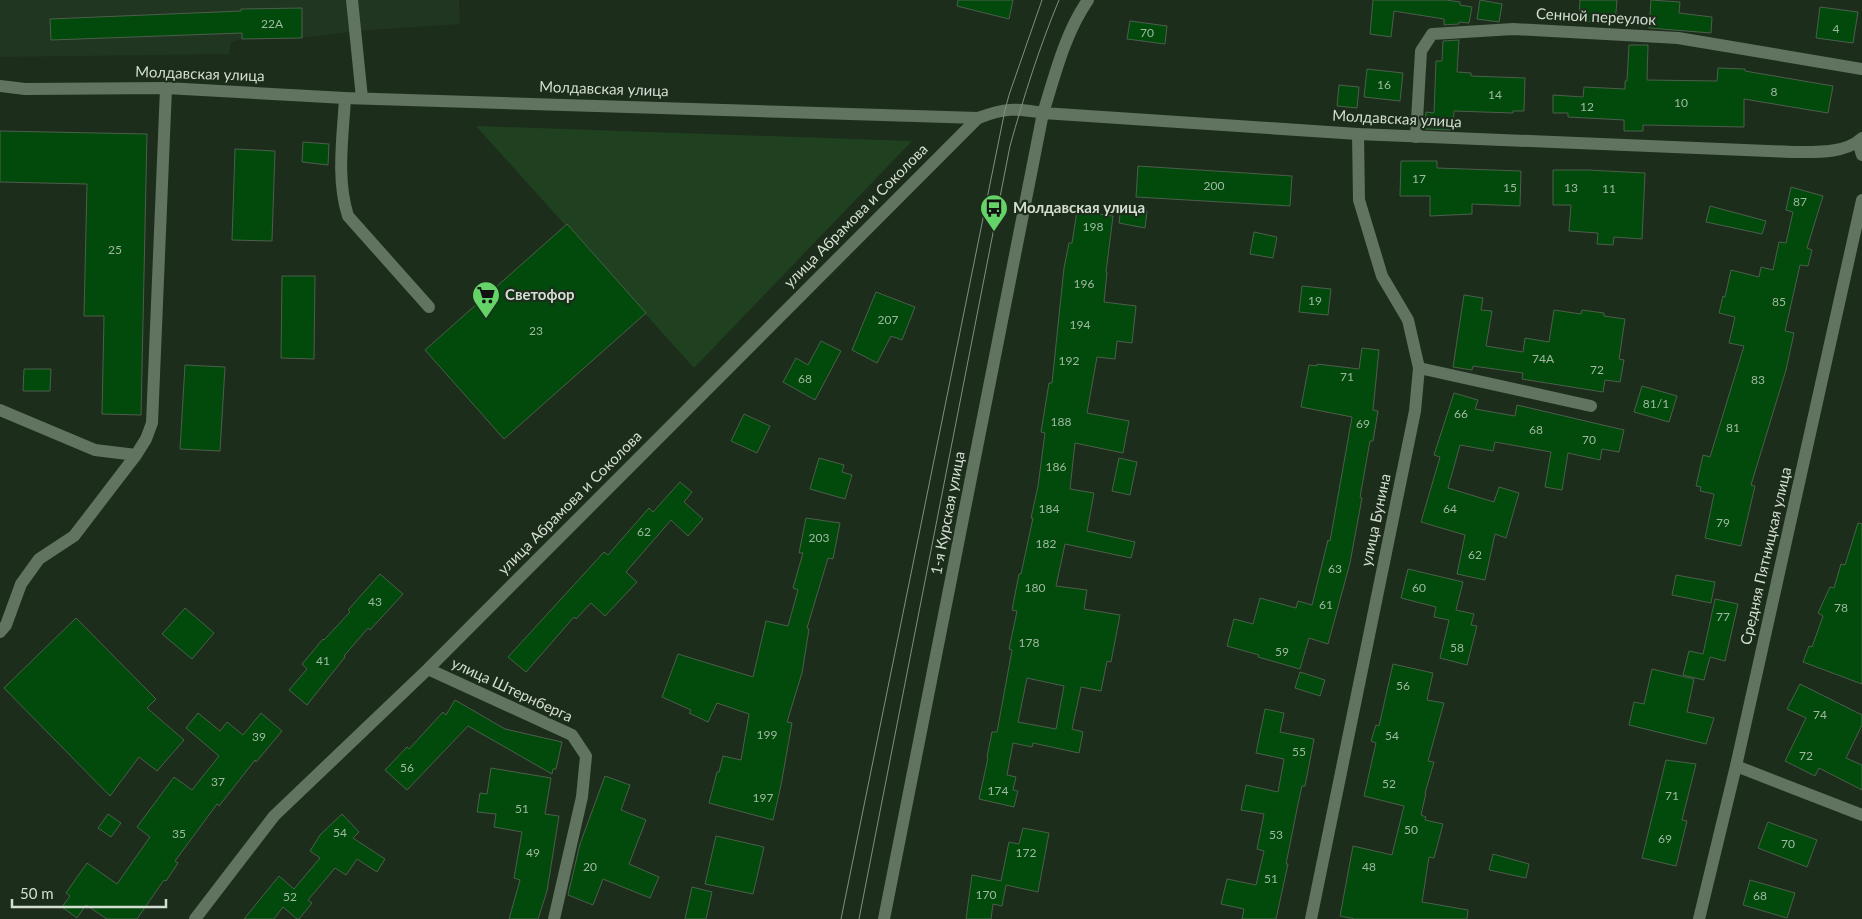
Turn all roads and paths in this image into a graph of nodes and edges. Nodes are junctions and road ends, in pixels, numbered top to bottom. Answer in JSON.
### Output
{"nodes":[{"id":1,"x":352,"y":0,"type":"edge"},
{"id":2,"x":1088,"y":0,"type":"edge"},
{"id":3,"x":1862,"y":69,"type":"edge"},
{"id":4,"x":0,"y":86,"type":"edge"},
{"id":5,"x":166,"y":88,"type":"junction"},
{"id":6,"x":345,"y":98,"type":"junction"},
{"id":7,"x":362,"y":98,"type":"junction"},
{"id":8,"x":1044,"y":113,"type":"junction"},
{"id":9,"x":978,"y":118,"type":"junction"},
{"id":10,"x":1358,"y":134,"type":"junction"},
{"id":11,"x":1416,"y":136,"type":"junction"},
{"id":12,"x":1860,"y":140,"type":"edge"},
{"id":13,"x":1862,"y":155,"type":"edge"},
{"id":14,"x":1862,"y":200,"type":"edge"},
{"id":15,"x":429,"y":307,"type":"dead end"},
{"id":16,"x":1419,"y":368,"type":"junction"},
{"id":17,"x":1591,"y":406,"type":"dead end"},
{"id":18,"x":0,"y":410,"type":"edge"},
{"id":19,"x":136,"y":455,"type":"junction"},
{"id":20,"x":0,"y":632,"type":"edge"},
{"id":21,"x":428,"y":669,"type":"junction"},
{"id":22,"x":1736,"y":766,"type":"junction"},
{"id":23,"x":1862,"y":816,"type":"edge"},
{"id":24,"x":195,"y":919,"type":"edge"},
{"id":25,"x":554,"y":919,"type":"edge"},
{"id":26,"x":884,"y":919,"type":"edge"},
{"id":27,"x":1311,"y":919,"type":"edge"},
{"id":28,"x":1699,"y":919,"type":"edge"}],
"edges":[{"from":1,"to":7,"type":"street"},
{"from":2,"to":8,"type":"street"},
{"from":3,"to":11,"type":"street","name":"Сенной переулок"},
{"from":4,"to":5,"type":"street","name":"Молдавская улица"},
{"from":5,"to":6,"type":"street","name":"Молдавская улица"},
{"from":5,"to":19,"type":"street"},
{"from":6,"to":7,"type":"street","name":"Молдавская улица"},
{"from":6,"to":15,"type":"street"},
{"from":7,"to":9,"type":"street","name":"Молдавская улица"},
{"from":8,"to":9,"type":"street","name":"Молдавская улица"},
{"from":8,"to":10,"type":"street","name":"Молдавская улица"},
{"from":8,"to":26,"type":"street","name":"1-я Курская улица"},
{"from":9,"to":21,"type":"street","name":"улица Абрамова и Соколова"},
{"from":10,"to":11,"type":"street","name":"Молдавская улица"},
{"from":10,"to":16,"type":"street","name":"улица Бунина"},
{"from":11,"to":12,"type":"street","name":"Молдавская улица"},
{"from":12,"to":13,"type":"street"},
{"from":14,"to":22,"type":"street","name":"Средняя Пятницкая улица"},
{"from":16,"to":17,"type":"street"},
{"from":16,"to":27,"type":"street","name":"улица Бунина"},
{"from":18,"to":19,"type":"street"},
{"from":19,"to":20,"type":"street"},
{"from":21,"to":24,"type":"street","name":"улица Абрамова и Соколова"},
{"from":21,"to":25,"type":"street","name":"улица Штернберга"},
{"from":22,"to":23,"type":"street"},
{"from":22,"to":28,"type":"street","name":"Средняя Пятницкая улица"}]}
